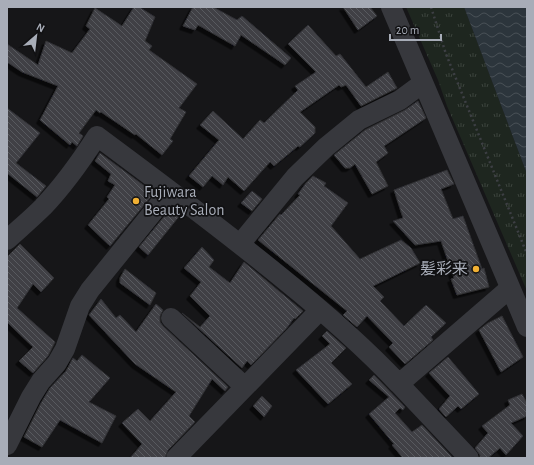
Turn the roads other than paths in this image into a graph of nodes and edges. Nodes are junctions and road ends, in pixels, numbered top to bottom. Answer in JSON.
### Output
{"nodes":[{"id":1,"x":391,"y":7,"type":"edge"},
{"id":2,"x":423,"y":83,"type":"junction"},
{"id":3,"x":170,"y":191,"type":"junction"},
{"id":4,"x":9,"y":235,"type":"edge"},
{"id":5,"x":240,"y":244,"type":"junction"},
{"id":6,"x":510,"y":288,"type":"junction"},
{"id":7,"x":320,"y":310,"type":"junction"},
{"id":8,"x":171,"y":318,"type":"dead end"},
{"id":9,"x":527,"y":327,"type":"edge"},
{"id":10,"x":399,"y":384,"type":"junction"},
{"id":11,"x":245,"y":387,"type":"junction"},
{"id":12,"x":7,"y":445,"type":"edge"},
{"id":13,"x":7,"y":455,"type":"edge"},
{"id":14,"x":12,"y":458,"type":"edge"},
{"id":15,"x":176,"y":458,"type":"edge"},
{"id":16,"x":469,"y":458,"type":"edge"}],
"edges":[{"from":1,"to":2,"type":"street"},
{"from":2,"to":5,"type":"street"},
{"from":2,"to":6,"type":"street"},
{"from":3,"to":4,"type":"street"},
{"from":3,"to":5,"type":"street"},
{"from":3,"to":12,"type":"street"},
{"from":5,"to":7,"type":"street"},
{"from":6,"to":9,"type":"street"},
{"from":6,"to":10,"type":"street"},
{"from":7,"to":10,"type":"street"},
{"from":7,"to":11,"type":"street"},
{"from":8,"to":11,"type":"street"},
{"from":10,"to":16,"type":"street"},
{"from":11,"to":15,"type":"street"},
{"from":13,"to":14,"type":"street"}]}
